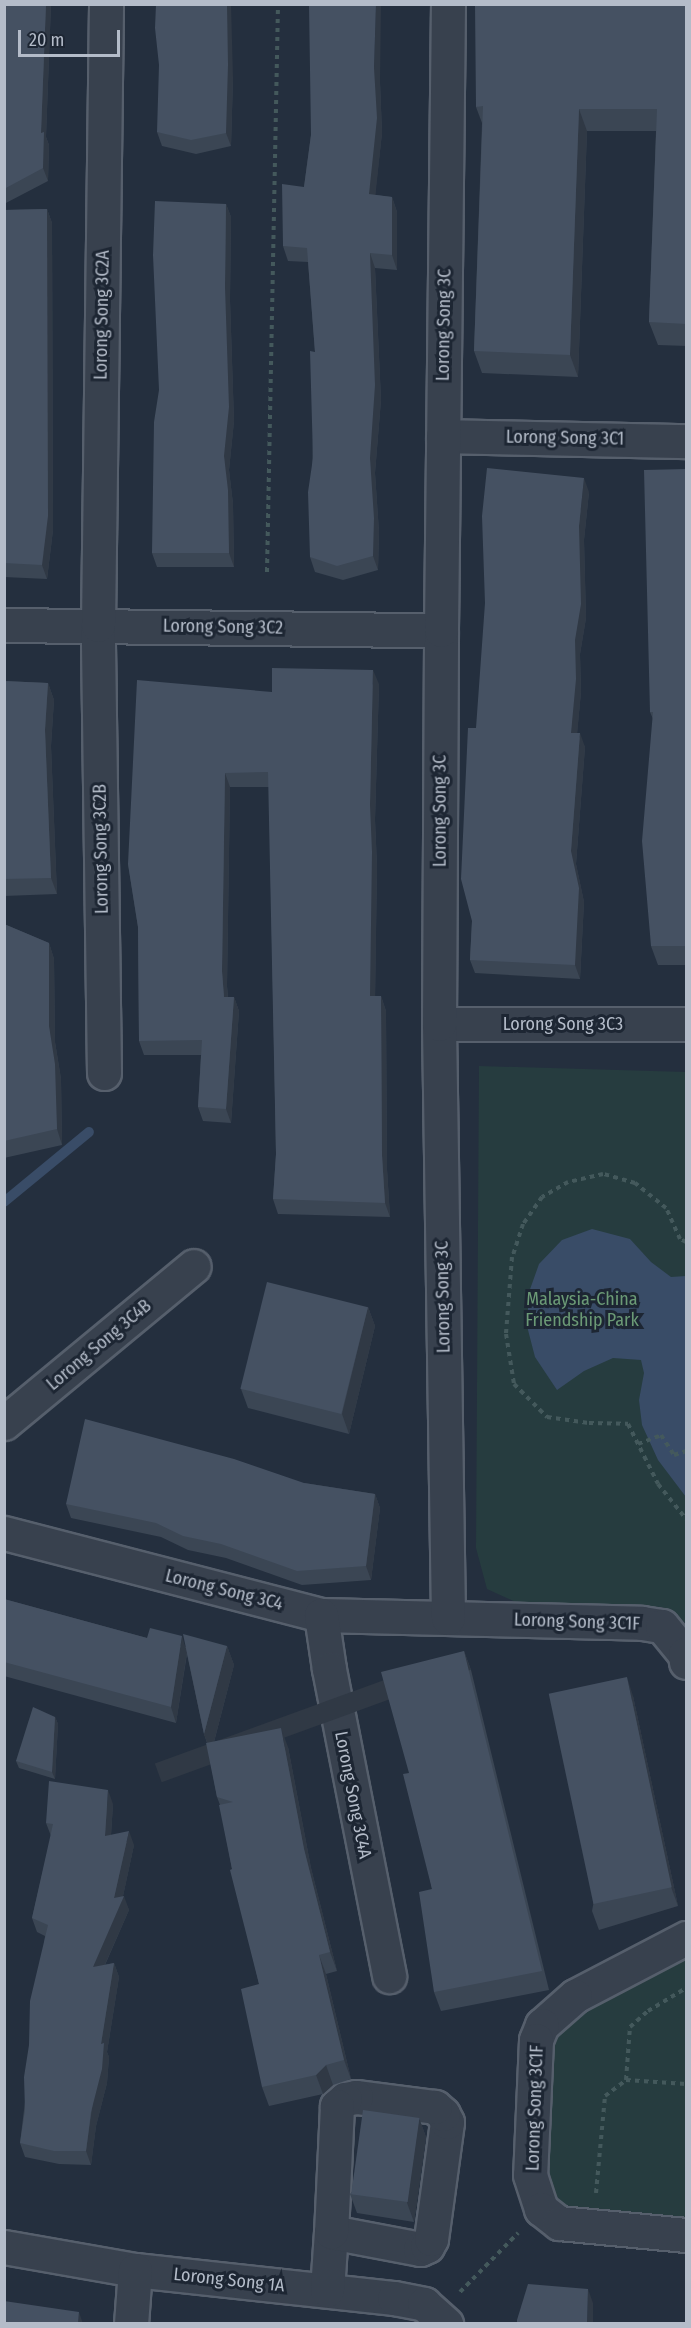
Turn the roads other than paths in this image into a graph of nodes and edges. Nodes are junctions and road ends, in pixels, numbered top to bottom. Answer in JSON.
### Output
{"nodes":[{"id":1,"x":106,"y":4,"type":"edge"},
{"id":2,"x":448,"y":4,"type":"edge"},
{"id":3,"x":443,"y":436,"type":"junction"},
{"id":4,"x":687,"y":441,"type":"edge"},
{"id":5,"x":4,"y":625,"type":"edge"},
{"id":6,"x":98,"y":625,"type":"junction"},
{"id":7,"x":441,"y":630,"type":"junction"},
{"id":8,"x":440,"y":1024,"type":"junction"},
{"id":9,"x":687,"y":1024,"type":"edge"},
{"id":10,"x":104,"y":1073,"type":"dead end"},
{"id":11,"x":194,"y":1266,"type":"dead end"},
{"id":12,"x":4,"y":1423,"type":"edge"},
{"id":13,"x":4,"y":1533,"type":"edge"},
{"id":14,"x":321,"y":1614,"type":"junction"},
{"id":15,"x":448,"y":1618,"type":"junction"},
{"id":16,"x":687,"y":1662,"type":"edge"},
{"id":17,"x":687,"y":1938,"type":"edge"},
{"id":18,"x":389,"y":1976,"type":"dead end"},
{"id":19,"x":331,"y":2232,"type":"junction"},
{"id":20,"x":687,"y":2235,"type":"edge"},
{"id":21,"x":4,"y":2247,"type":"edge"},
{"id":22,"x":135,"y":2270,"type":"junction"},
{"id":23,"x":327,"y":2290,"type":"junction"},
{"id":24,"x":442,"y":2319,"type":"edge"},
{"id":25,"x":131,"y":2324,"type":"edge"}],
"edges":[{"from":1,"to":6,"type":"street","name":"Lorong Song 3C2A"},
{"from":2,"to":3,"type":"street","name":"Lorong Song 3C"},
{"from":3,"to":4,"type":"street","name":"Lorong Song 3C1"},
{"from":3,"to":7,"type":"street","name":"Lorong Song 3C"},
{"from":5,"to":6,"type":"street","name":"Lorong Song 3C2"},
{"from":6,"to":7,"type":"street","name":"Lorong Song 3C2"},
{"from":6,"to":10,"type":"street","name":"Lorong Song 3C2B"},
{"from":7,"to":8,"type":"street","name":"Lorong Song 3C"},
{"from":8,"to":9,"type":"street","name":"Lorong Song 3C3"},
{"from":8,"to":15,"type":"street","name":"Lorong Song 3C"},
{"from":11,"to":12,"type":"street","name":"Lorong Song 3C4B"},
{"from":13,"to":14,"type":"street","name":"Lorong Song 3C4"},
{"from":14,"to":15,"type":"street","name":"Lorong Song 3C4"},
{"from":14,"to":18,"type":"street","name":"Lorong Song 3C4A"},
{"from":15,"to":16,"type":"street","name":"Lorong Song 3C1F"},
{"from":17,"to":20,"type":"street","name":"Lorong Song 3C1F"},
{"from":19,"to":19,"type":"street"},
{"from":19,"to":23,"type":"street"},
{"from":21,"to":22,"type":"street","name":"Lorong Song 1A"},
{"from":22,"to":23,"type":"street","name":"Lorong Song 1A"},
{"from":22,"to":25,"type":"street"},
{"from":23,"to":24,"type":"street","name":"Lorong Song 1A"}]}
